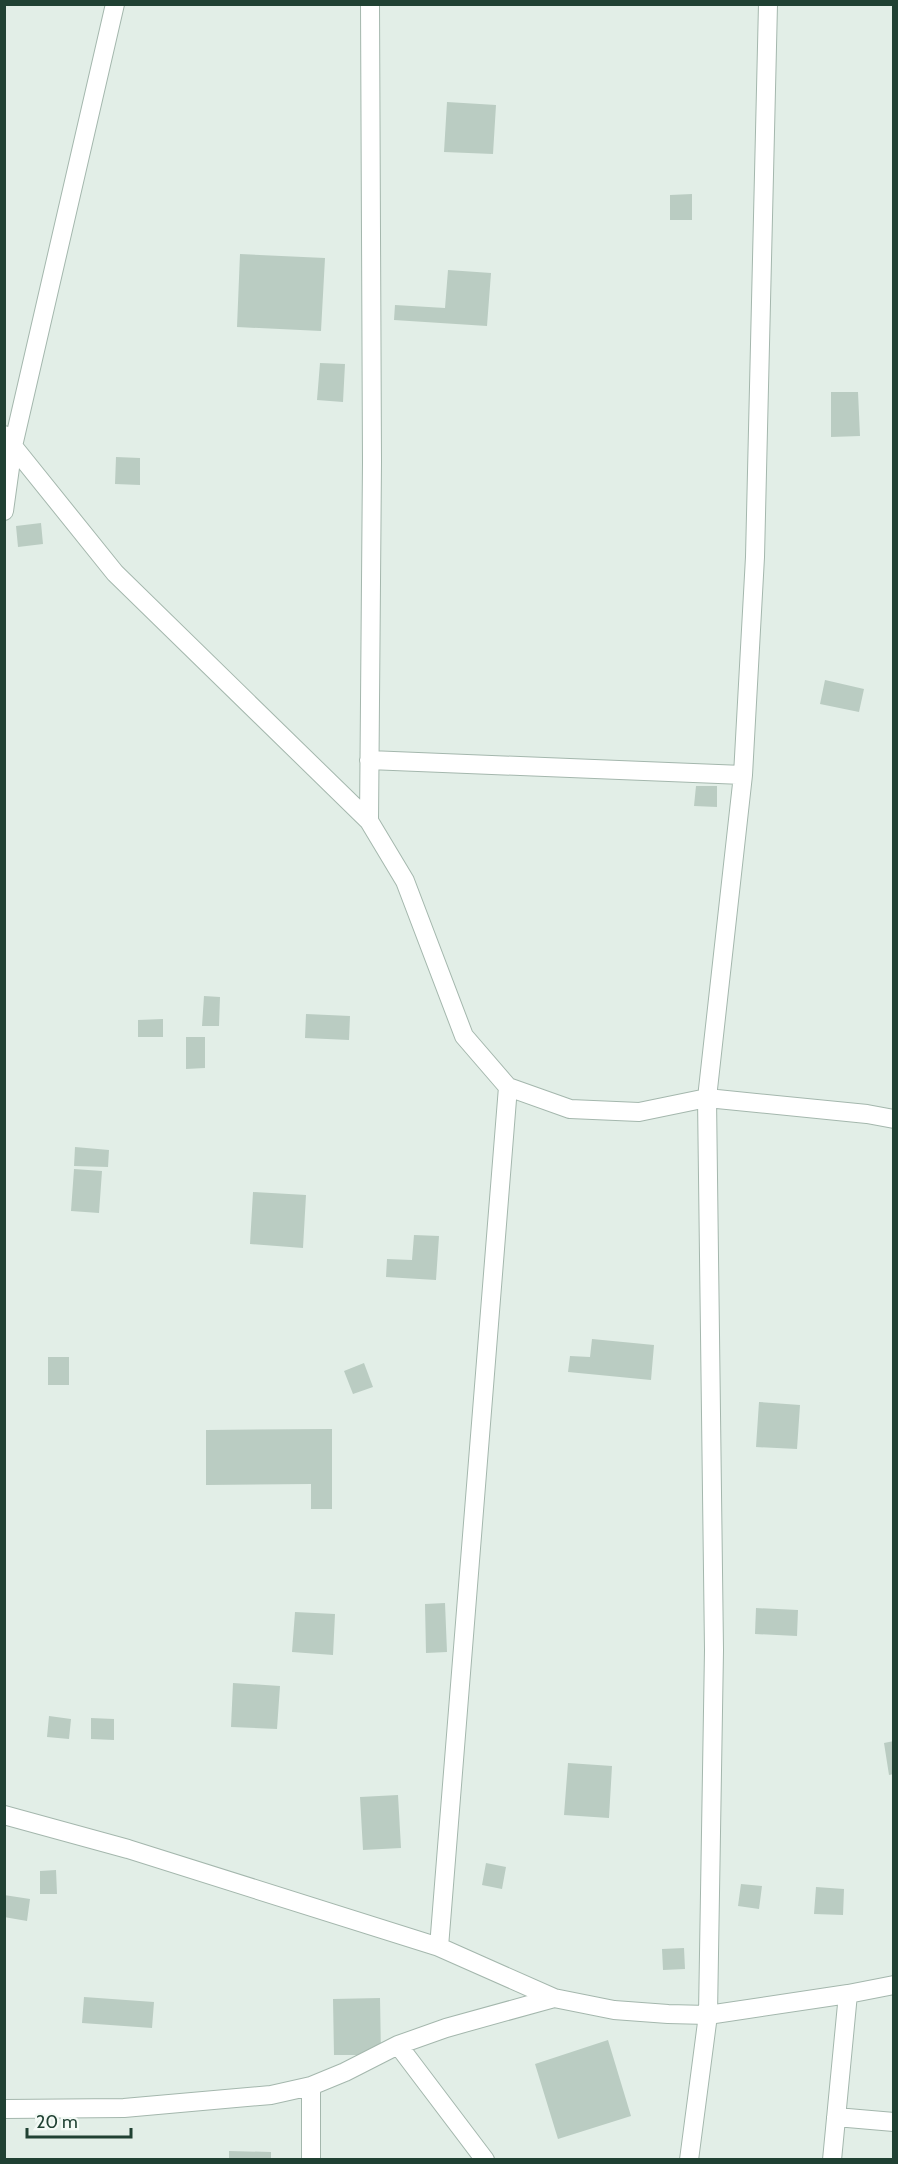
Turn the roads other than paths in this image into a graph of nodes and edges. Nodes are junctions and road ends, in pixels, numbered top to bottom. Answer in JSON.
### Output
{"nodes":[{"id":1,"x":115,"y":4,"type":"edge"},
{"id":2,"x":370,"y":4,"type":"edge"},
{"id":3,"x":768,"y":4,"type":"edge"},
{"id":4,"x":9,"y":441,"type":"edge"},
{"id":5,"x":4,"y":511,"type":"edge"},
{"id":6,"x":369,"y":760,"type":"junction"},
{"id":7,"x":743,"y":775,"type":"junction"},
{"id":8,"x":369,"y":821,"type":"junction"},
{"id":9,"x":508,"y":1087,"type":"junction"},
{"id":10,"x":707,"y":1098,"type":"junction"},
{"id":11,"x":894,"y":1119,"type":"edge"},
{"id":12,"x":4,"y":1815,"type":"edge"},
{"id":13,"x":439,"y":1947,"type":"junction"},
{"id":14,"x":894,"y":1984,"type":"edge"},
{"id":15,"x":848,"y":1994,"type":"junction"},
{"id":16,"x":554,"y":1998,"type":"junction"},
{"id":17,"x":708,"y":2015,"type":"junction"},
{"id":18,"x":398,"y":2045,"type":"junction"},
{"id":19,"x":311,"y":2086,"type":"junction"},
{"id":20,"x":4,"y":2109,"type":"edge"},
{"id":21,"x":836,"y":2117,"type":"junction"},
{"id":22,"x":894,"y":2122,"type":"edge"},
{"id":23,"x":311,"y":2160,"type":"edge"},
{"id":24,"x":484,"y":2160,"type":"edge"},
{"id":25,"x":689,"y":2160,"type":"edge"},
{"id":26,"x":832,"y":2160,"type":"edge"}],
"edges":[{"from":1,"to":4,"type":"street"},
{"from":2,"to":6,"type":"street"},
{"from":3,"to":7,"type":"street"},
{"from":4,"to":5,"type":"street"},
{"from":4,"to":8,"type":"street"},
{"from":6,"to":7,"type":"street"},
{"from":6,"to":8,"type":"street"},
{"from":7,"to":10,"type":"street"},
{"from":8,"to":9,"type":"street"},
{"from":9,"to":10,"type":"street"},
{"from":9,"to":13,"type":"street"},
{"from":10,"to":11,"type":"street"},
{"from":10,"to":17,"type":"street"},
{"from":12,"to":13,"type":"street"},
{"from":13,"to":16,"type":"street"},
{"from":14,"to":15,"type":"street"},
{"from":15,"to":17,"type":"street"},
{"from":15,"to":21,"type":"street"},
{"from":16,"to":17,"type":"street"},
{"from":16,"to":18,"type":"street"},
{"from":17,"to":25,"type":"street"},
{"from":18,"to":19,"type":"street"},
{"from":18,"to":24,"type":"street"},
{"from":19,"to":20,"type":"street"},
{"from":19,"to":23,"type":"street"},
{"from":21,"to":22,"type":"street"},
{"from":21,"to":26,"type":"street"}]}
